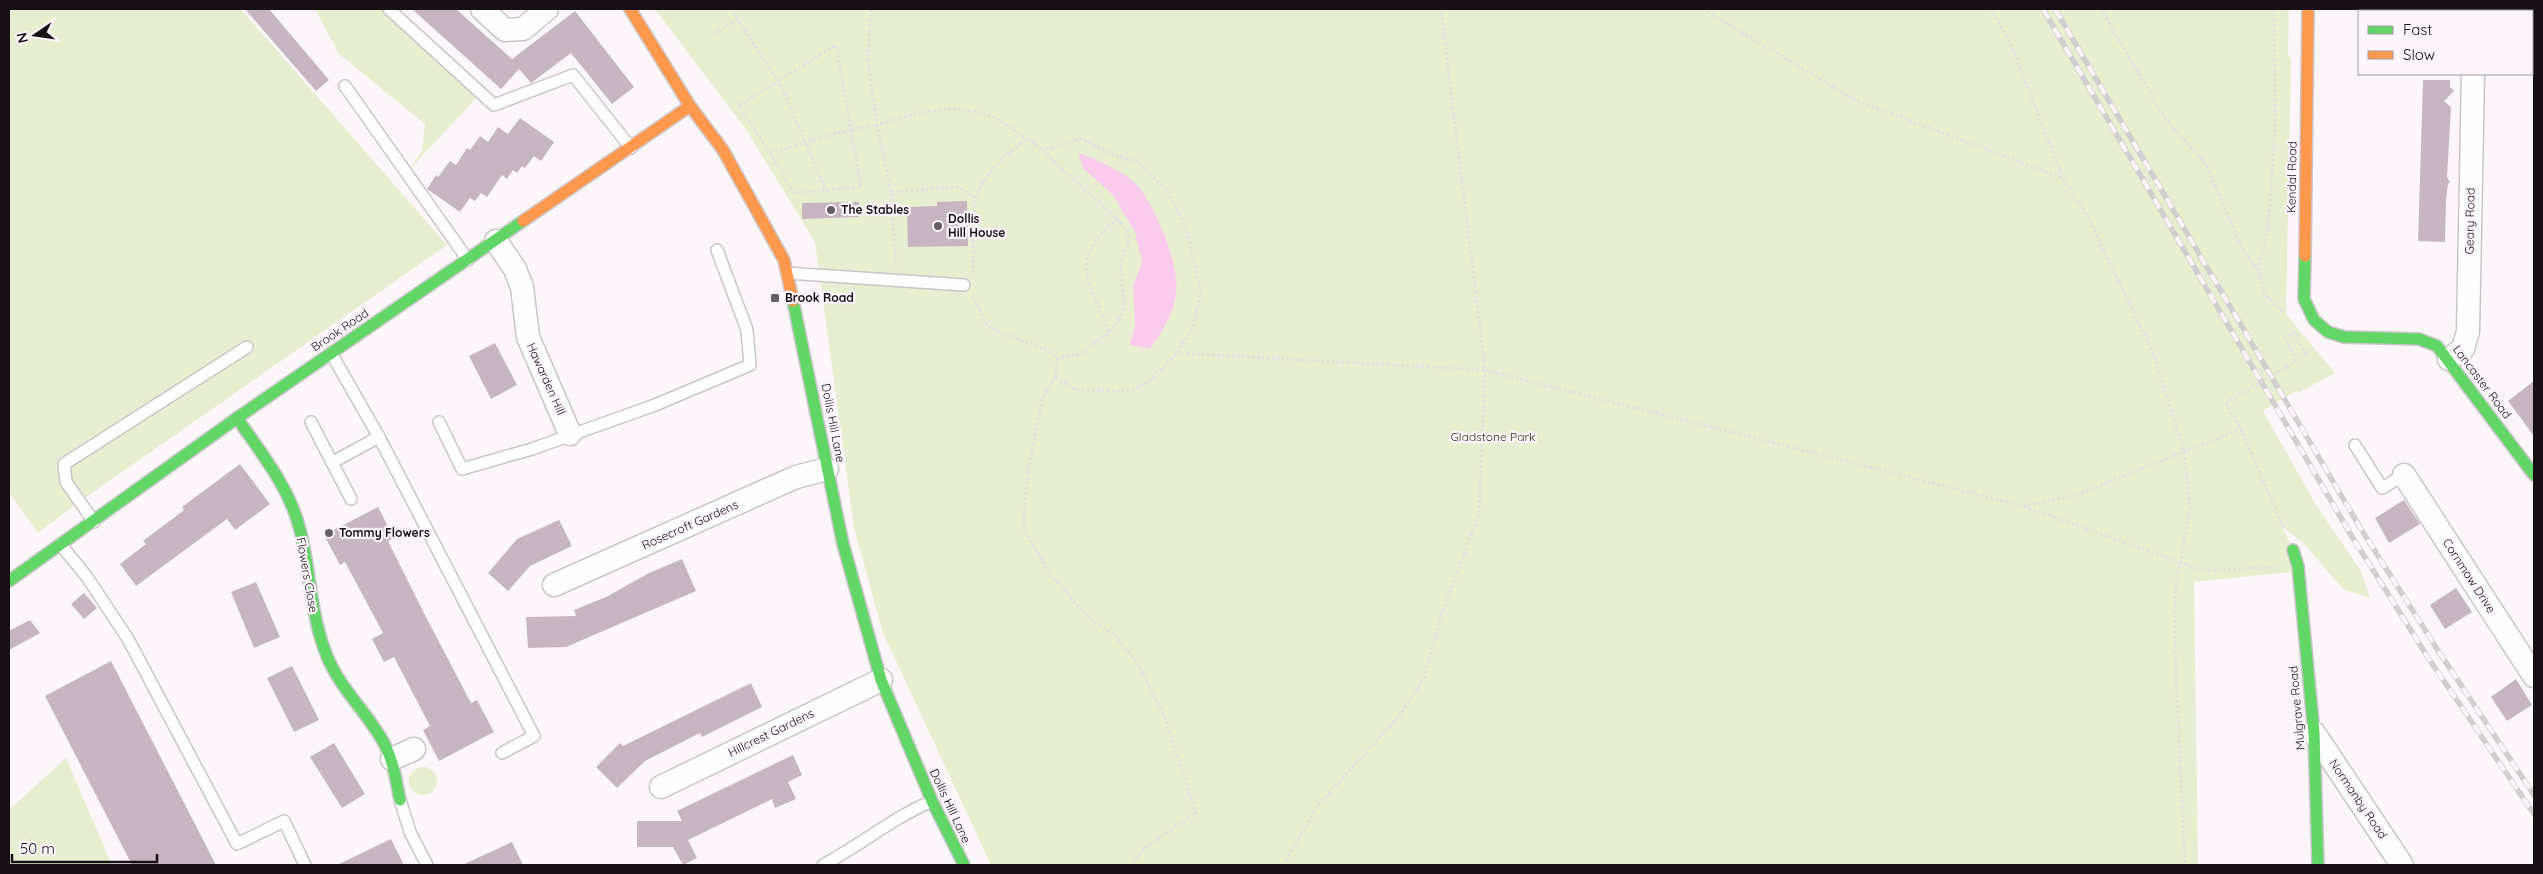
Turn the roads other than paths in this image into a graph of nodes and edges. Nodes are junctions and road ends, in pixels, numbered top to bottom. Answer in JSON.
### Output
{"nodes":[{"id":1,"x":389,"y":9,"type":"edge"},
{"id":2,"x":482,"y":9,"type":"edge"},
{"id":3,"x":547,"y":9,"type":"edge"},
{"id":4,"x":630,"y":9,"type":"edge"},
{"id":5,"x":2308,"y":9,"type":"edge"},
{"id":6,"x":2473,"y":75,"type":"edge"},
{"id":7,"x":345,"y":86,"type":"dead end"},
{"id":8,"x":690,"y":106,"type":"junction"},
{"id":9,"x":630,"y":148,"type":"junction"},
{"id":10,"x":496,"y":241,"type":"junction"},
{"id":11,"x":717,"y":250,"type":"dead end"},
{"id":12,"x":468,"y":260,"type":"junction"},
{"id":13,"x":787,"y":273,"type":"junction"},
{"id":14,"x":964,"y":285,"type":"road end"},
{"id":15,"x":2331,"y":335,"type":"joint"},
{"id":16,"x":247,"y":348,"type":"dead end"},
{"id":17,"x":331,"y":353,"type":"junction"},
{"id":18,"x":2449,"y":359,"type":"junction"},
{"id":19,"x":237,"y":418,"type":"junction"},
{"id":20,"x":311,"y":422,"type":"dead end"},
{"id":21,"x":439,"y":422,"type":"dead end"},
{"id":22,"x":570,"y":434,"type":"junction"},
{"id":23,"x":378,"y":438,"type":"junction"},
{"id":24,"x":2355,"y":445,"type":"dead end"},
{"id":25,"x":333,"y":462,"type":"junction"},
{"id":26,"x":828,"y":469,"type":"junction"},
{"id":27,"x":2534,"y":475,"type":"edge"},
{"id":28,"x":2404,"y":476,"type":"joint"},
{"id":29,"x":351,"y":499,"type":"dead end"},
{"id":30,"x":94,"y":522,"type":"junction"},
{"id":31,"x":60,"y":544,"type":"junction"},
{"id":32,"x":2293,"y":550,"type":"road end"},
{"id":33,"x":9,"y":581,"type":"edge"},
{"id":34,"x":554,"y":585,"type":"dead end"},
{"id":35,"x":2534,"y":676,"type":"edge"},
{"id":36,"x":882,"y":680,"type":"junction"},
{"id":37,"x":2314,"y":733,"type":"junction"},
{"id":38,"x":414,"y":750,"type":"dead end"},
{"id":39,"x":502,"y":753,"type":"dead end"},
{"id":40,"x":392,"y":759,"type":"junction"},
{"id":41,"x":661,"y":787,"type":"dead end"},
{"id":42,"x":400,"y":800,"type":"joint"},
{"id":43,"x":932,"y":801,"type":"junction"},
{"id":44,"x":305,"y":865,"type":"edge"},
{"id":45,"x":427,"y":865,"type":"edge"},
{"id":46,"x":823,"y":865,"type":"edge"},
{"id":47,"x":964,"y":865,"type":"edge"},
{"id":48,"x":2318,"y":865,"type":"edge"},
{"id":49,"x":2402,"y":865,"type":"edge"}],
"edges":[{"from":1,"to":9,"type":"lane"},
{"from":2,"to":3,"type":"street"},
{"from":4,"to":8,"type":"street","name":"Dollis Hill Lane"},
{"from":5,"to":15,"type":"street","name":"Kendal Road"},
{"from":6,"to":18,"type":"street","name":"Geary Road"},
{"from":7,"to":12,"type":"lane"},
{"from":8,"to":9,"type":"street","name":"Brook Road"},
{"from":8,"to":13,"type":"street","name":"Dollis Hill Lane"},
{"from":9,"to":10,"type":"street","name":"Brook Road"},
{"from":10,"to":12,"type":"street","name":"Brook Road"},
{"from":10,"to":22,"type":"street","name":"Hawarden Hill"},
{"from":11,"to":22,"type":"lane"},
{"from":12,"to":17,"type":"street","name":"Brook Road"},
{"from":13,"to":14,"type":"lane"},
{"from":13,"to":26,"type":"street","name":"Dollis Hill Lane"},
{"from":15,"to":18,"type":"street","name":"Lancaster Road"},
{"from":16,"to":30,"type":"lane"},
{"from":17,"to":19,"type":"street","name":"Brook Road"},
{"from":17,"to":23,"type":"lane"},
{"from":18,"to":27,"type":"street","name":"Lancaster Road"},
{"from":19,"to":30,"type":"street","name":"Brook Road"},
{"from":19,"to":40,"type":"street","name":"Flowers Close"},
{"from":20,"to":25,"type":"lane"},
{"from":21,"to":22,"type":"lane"},
{"from":23,"to":25,"type":"lane"},
{"from":23,"to":39,"type":"lane"},
{"from":24,"to":28,"type":"lane"},
{"from":25,"to":29,"type":"lane"},
{"from":26,"to":34,"type":"street","name":"Rosecroft Gardens"},
{"from":26,"to":36,"type":"street","name":"Dollis Hill Lane"},
{"from":28,"to":35,"type":"street","name":"Cornmow Drive"},
{"from":30,"to":31,"type":"street","name":"Brook Road"},
{"from":31,"to":33,"type":"street","name":"Brook Road"},
{"from":31,"to":44,"type":"lane"},
{"from":32,"to":37,"type":"street","name":"Mulgrave Road"},
{"from":36,"to":41,"type":"street","name":"Hillcrest Gardens"},
{"from":36,"to":43,"type":"street","name":"Dollis Hill Lane"},
{"from":37,"to":48,"type":"street","name":"Mulgrave Road"},
{"from":37,"to":49,"type":"street","name":"Normanby Road"},
{"from":38,"to":40,"type":"street"},
{"from":40,"to":42,"type":"street","name":"Flowers Close"},
{"from":42,"to":45,"type":"lane"},
{"from":43,"to":46,"type":"lane"},
{"from":43,"to":47,"type":"street","name":"Dollis Hill Lane"}]}
